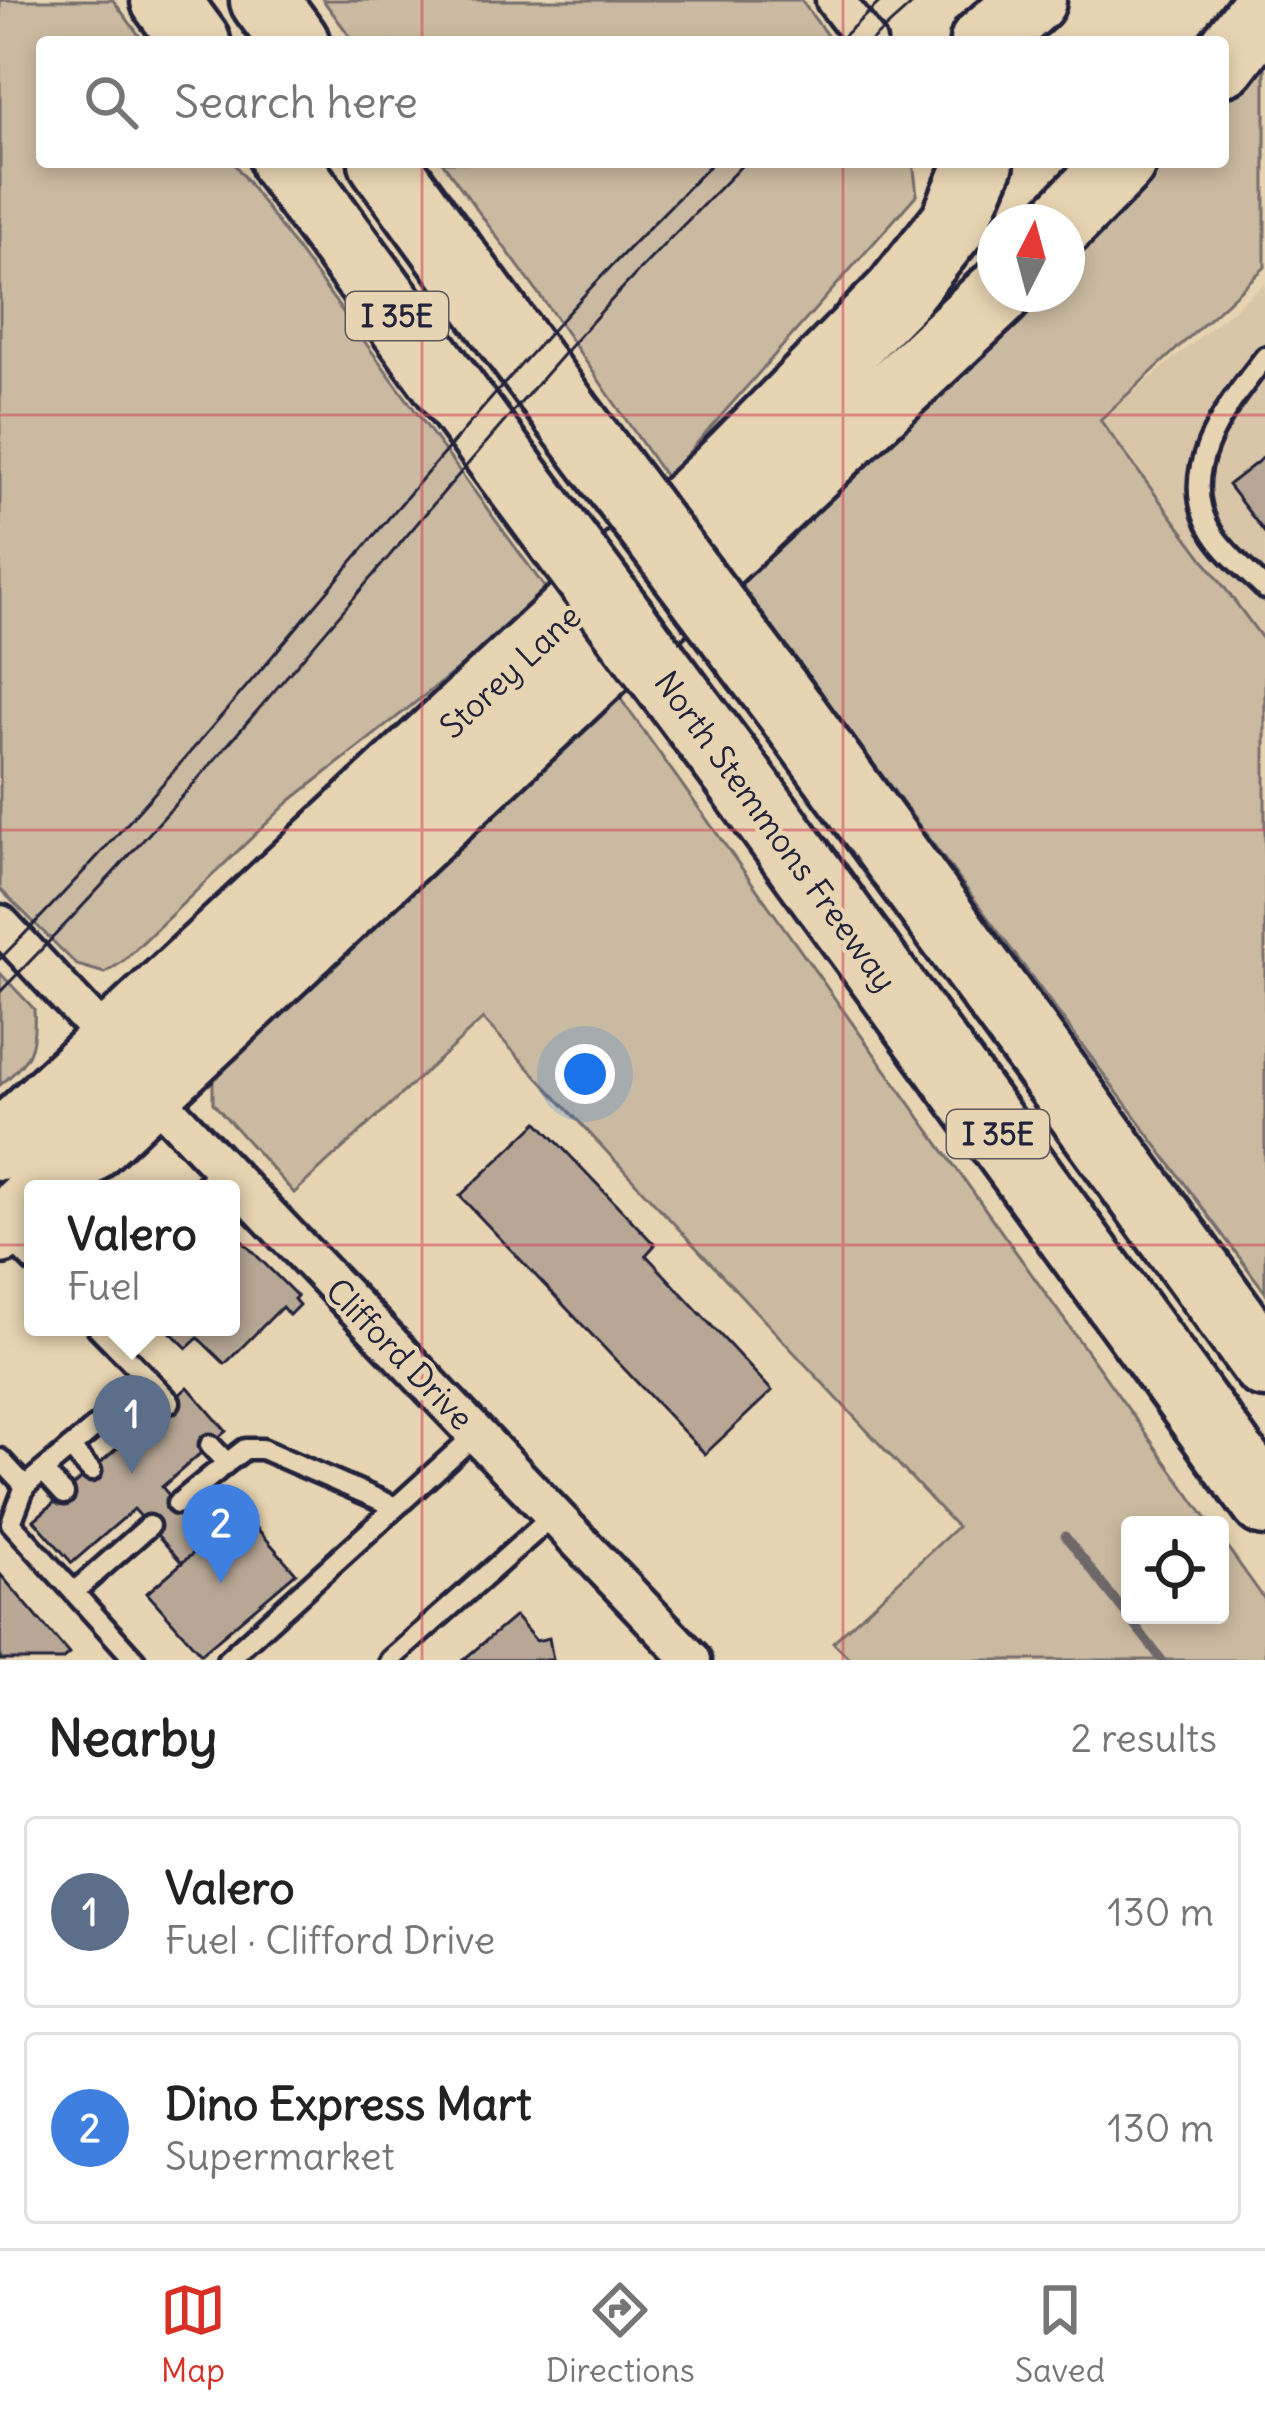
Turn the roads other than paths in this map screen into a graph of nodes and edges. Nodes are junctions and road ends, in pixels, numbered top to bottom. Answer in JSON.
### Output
{"nodes":[{"id":1,"x":165,"y":0,"type":"edge"},
{"id":2,"x":264,"y":0,"type":"edge"},
{"id":3,"x":836,"y":0,"type":"edge"},
{"id":4,"x":1032,"y":0,"type":"edge"},
{"id":5,"x":1044,"y":0,"type":"edge"},
{"id":6,"x":192,"y":36,"type":"edge"},
{"id":7,"x":291,"y":36,"type":"edge"},
{"id":8,"x":863,"y":36,"type":"edge"},
{"id":9,"x":991,"y":36,"type":"edge"},
{"id":10,"x":1030,"y":36,"type":"edge"},
{"id":11,"x":288,"y":168,"type":"edge"},
{"id":12,"x":387,"y":168,"type":"edge"},
{"id":13,"x":974,"y":168,"type":"edge"},
{"id":14,"x":1104,"y":168,"type":"edge"},
{"id":15,"x":1116,"y":168,"type":"edge"},
{"id":16,"x":948,"y":192,"type":"edge"},
{"id":17,"x":1076,"y":204,"type":"edge"},
{"id":18,"x":1080,"y":204,"type":"edge"},
{"id":19,"x":978,"y":312,"type":"edge"},
{"id":20,"x":1265,"y":357,"type":"edge"},
{"id":21,"x":1265,"y":589,"type":"edge"},
{"id":22,"x":0,"y":924,"type":"edge"},
{"id":23,"x":131,"y":1068,"type":"junction"},
{"id":24,"x":0,"y":1146,"type":"edge"},
{"id":25,"x":212,"y":1179,"type":"edge"},
{"id":26,"x":51,"y":1180,"type":"edge"},
{"id":27,"x":240,"y":1206,"type":"edge"},
{"id":28,"x":24,"y":1208,"type":"edge"},
{"id":29,"x":0,"y":1230,"type":"edge"},
{"id":30,"x":24,"y":1254,"type":"edge"},
{"id":31,"x":106,"y":1336,"type":"edge"},
{"id":32,"x":1265,"y":1364,"type":"edge"},
{"id":33,"x":150,"y":1381,"type":"junction"},
{"id":34,"x":170,"y":1402,"type":"dead end"},
{"id":35,"x":116,"y":1410,"type":"junction"},
{"id":36,"x":135,"y":1432,"type":"dead end"},
{"id":37,"x":476,"y":1434,"type":"junction"},
{"id":38,"x":210,"y":1445,"type":"dead end"},
{"id":39,"x":70,"y":1448,"type":"junction"},
{"id":40,"x":0,"y":1459,"type":"edge"},
{"id":41,"x":227,"y":1463,"type":"junction"},
{"id":42,"x":43,"y":1471,"type":"junction"},
{"id":43,"x":91,"y":1471,"type":"dead end"},
{"id":44,"x":173,"y":1477,"type":"dead end"},
{"id":45,"x":25,"y":1486,"type":"junction"},
{"id":46,"x":64,"y":1494,"type":"dead end"},
{"id":47,"x":1265,"y":1502,"type":"edge"},
{"id":48,"x":396,"y":1507,"type":"junction"},
{"id":49,"x":128,"y":1514,"type":"dead end"},
{"id":50,"x":554,"y":1515,"type":"junction"},
{"id":51,"x":103,"y":1536,"type":"dead end"},
{"id":52,"x":119,"y":1553,"type":"junction"},
{"id":53,"x":74,"y":1592,"type":"junction"},
{"id":54,"x":135,"y":1660,"type":"edge"},
{"id":55,"x":227,"y":1660,"type":"edge"},
{"id":56,"x":390,"y":1660,"type":"edge"},
{"id":57,"x":692,"y":1660,"type":"edge"}],
"edges":[{"from":1,"to":6,"type":"highway"},
{"from":2,"to":7,"type":"highway"},
{"from":3,"to":8,"type":"street"},
{"from":4,"to":9,"type":"highway"},
{"from":5,"to":10,"type":"highway"},
{"from":11,"to":47,"type":"highway","name":"North Stemmons Freeway","number":"I 35E","bridge":true},
{"from":12,"to":32,"type":"highway","number":"I 35E","bridge":true},
{"from":13,"to":16,"type":"highway","name":"Storey Lane"},
{"from":14,"to":17,"type":"highway"},
{"from":15,"to":18,"type":"highway"},
{"from":16,"to":23,"type":"highway","name":"Storey Lane"},
{"from":19,"to":23,"type":"highway","name":"Storey Lane"},
{"from":20,"to":21,"type":"lane"},
{"from":22,"to":23,"type":"street","name":"Clifford Drive"},
{"from":23,"to":24,"type":"highway","name":"Storey Lane"},
{"from":23,"to":25,"type":"street","name":"Clifford Drive"},
{"from":23,"to":26,"type":"highway","name":"Storey Lane"},
{"from":27,"to":37,"type":"street","name":"Clifford Drive"},
{"from":28,"to":29,"type":"highway"},
{"from":29,"to":30,"type":"lane"},
{"from":31,"to":33,"type":"lane"},
{"from":33,"to":34,"type":"lane"},
{"from":33,"to":35,"type":"lane"},
{"from":35,"to":36,"type":"lane"},
{"from":35,"to":39,"type":"lane"},
{"from":37,"to":48,"type":"lane"},
{"from":37,"to":50,"type":"street","name":"Clifford Drive"},
{"from":38,"to":41,"type":"lane"},
{"from":39,"to":42,"type":"lane"},
{"from":39,"to":43,"type":"lane"},
{"from":40,"to":45,"type":"lane"},
{"from":41,"to":44,"type":"lane"},
{"from":41,"to":48,"type":"lane"},
{"from":42,"to":45,"type":"lane"},
{"from":42,"to":46,"type":"lane"},
{"from":45,"to":53,"type":"lane"},
{"from":48,"to":55,"type":"lane"},
{"from":49,"to":52,"type":"lane"},
{"from":50,"to":56,"type":"lane"},
{"from":50,"to":57,"type":"street","name":"Clifford Drive"},
{"from":51,"to":52,"type":"lane"},
{"from":52,"to":53,"type":"lane"},
{"from":53,"to":54,"type":"lane"}]}
